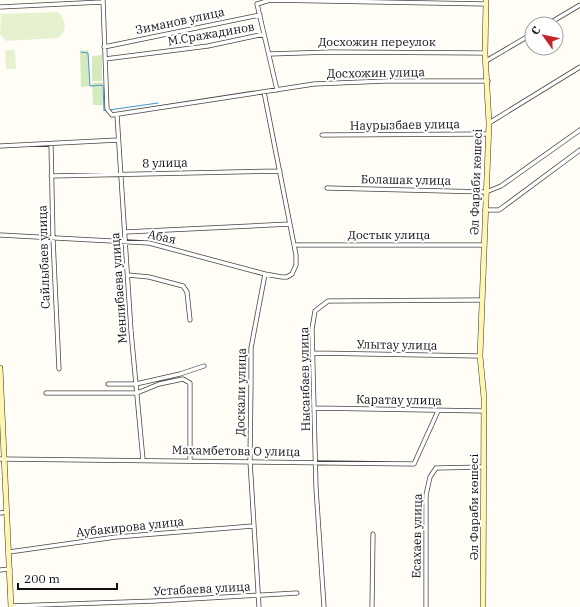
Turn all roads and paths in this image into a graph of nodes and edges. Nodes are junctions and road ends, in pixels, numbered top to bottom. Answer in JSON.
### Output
{"nodes":[{"id":1,"x":88,"y":1,"type":"edge"},
{"id":2,"x":103,"y":1,"type":"edge"},
{"id":3,"x":486,"y":2,"type":"edge"},
{"id":4,"x":580,"y":5,"type":"edge"},
{"id":5,"x":0,"y":7,"type":"edge"},
{"id":6,"x":260,"y":15,"type":"junction"},
{"id":7,"x":561,"y":16,"type":"edge"},
{"id":8,"x":264,"y":34,"type":"junction"},
{"id":9,"x":524,"y":39,"type":"edge"},
{"id":10,"x":104,"y":47,"type":"junction"},
{"id":11,"x":485,"y":53,"type":"junction"},
{"id":12,"x":269,"y":54,"type":"junction"},
{"id":13,"x":105,"y":59,"type":"junction"},
{"id":14,"x":486,"y":61,"type":"junction"},
{"id":15,"x":580,"y":67,"type":"edge"},
{"id":16,"x":488,"y":81,"type":"junction"},
{"id":17,"x":277,"y":90,"type":"junction"},
{"id":18,"x":264,"y":92,"type":"junction"},
{"id":19,"x":117,"y":115,"type":"junction"},
{"id":20,"x":489,"y":123,"type":"junction"},
{"id":21,"x":580,"y":130,"type":"edge"},
{"id":22,"x":488,"y":134,"type":"junction"},
{"id":23,"x":322,"y":135,"type":"dead end"},
{"id":24,"x":118,"y":140,"type":"junction"},
{"id":25,"x":51,"y":144,"type":"junction"},
{"id":26,"x":0,"y":146,"type":"edge"},
{"id":27,"x":580,"y":150,"type":"edge"},
{"id":28,"x":280,"y":171,"type":"junction"},
{"id":29,"x":121,"y":174,"type":"junction"},
{"id":30,"x":51,"y":176,"type":"junction"},
{"id":31,"x":326,"y":188,"type":"dead end"},
{"id":32,"x":486,"y":192,"type":"junction"},
{"id":33,"x":485,"y":210,"type":"junction"},
{"id":34,"x":290,"y":224,"type":"junction"},
{"id":35,"x":125,"y":232,"type":"junction"},
{"id":36,"x":0,"y":235,"type":"edge"},
{"id":37,"x":52,"y":239,"type":"junction"},
{"id":38,"x":126,"y":243,"type":"junction"},
{"id":39,"x":294,"y":245,"type":"junction"},
{"id":40,"x":484,"y":245,"type":"junction"},
{"id":41,"x":265,"y":274,"type":"junction"},
{"id":42,"x":128,"y":275,"type":"junction"},
{"id":43,"x":481,"y":300,"type":"junction"},
{"id":44,"x":190,"y":320,"type":"dead end"},
{"id":45,"x":313,"y":353,"type":"junction"},
{"id":46,"x":480,"y":356,"type":"junction"},
{"id":47,"x":204,"y":366,"type":"dead end"},
{"id":48,"x":0,"y":368,"type":"edge"},
{"id":49,"x":59,"y":369,"type":"dead end"},
{"id":50,"x":108,"y":384,"type":"dead end"},
{"id":51,"x":136,"y":384,"type":"junction"},
{"id":52,"x":46,"y":393,"type":"dead end"},
{"id":53,"x":137,"y":393,"type":"junction"},
{"id":54,"x":1,"y":398,"type":"edge"},
{"id":55,"x":315,"y":408,"type":"junction"},
{"id":56,"x":438,"y":411,"type":"junction"},
{"id":57,"x":484,"y":411,"type":"junction"},
{"id":58,"x":2,"y":459,"type":"edge"},
{"id":59,"x":143,"y":460,"type":"junction"},
{"id":60,"x":190,"y":460,"type":"junction"},
{"id":61,"x":250,"y":461,"type":"junction"},
{"id":62,"x":316,"y":463,"type":"junction"},
{"id":63,"x":484,"y":467,"type":"junction"},
{"id":64,"x":7,"y":512,"type":"junction"},
{"id":65,"x":0,"y":513,"type":"edge"},
{"id":66,"x":253,"y":526,"type":"junction"},
{"id":67,"x":373,"y":534,"type":"dead end"},
{"id":68,"x":9,"y":552,"type":"junction"},
{"id":69,"x":10,"y":569,"type":"junction"},
{"id":70,"x":0,"y":570,"type":"edge"},
{"id":71,"x":297,"y":593,"type":"dead end"},
{"id":72,"x":258,"y":596,"type":"junction"},
{"id":73,"x":155,"y":601,"type":"junction"},
{"id":74,"x":11,"y":606,"type":"edge"},
{"id":75,"x":155,"y":607,"type":"edge"},
{"id":76,"x":259,"y":607,"type":"edge"},
{"id":77,"x":324,"y":607,"type":"edge"},
{"id":78,"x":372,"y":607,"type":"edge"},
{"id":79,"x":426,"y":607,"type":"edge"},
{"id":80,"x":483,"y":607,"type":"edge"}],
"edges":[{"from":1,"to":2,"type":"street"},
{"from":1,"to":5,"type":"street"},
{"from":2,"to":10,"type":"street"},
{"from":3,"to":6,"type":"street"},
{"from":3,"to":11,"type":"street","name":"Әл Фараби көшесі"},
{"from":4,"to":7,"type":"street"},
{"from":6,"to":8,"type":"street"},
{"from":6,"to":10,"type":"street","name":"Зиманов улица"},
{"from":8,"to":12,"type":"street","name":"М.Сражадинов"},
{"from":8,"to":13,"type":"street","name":"М.Сражадинов"},
{"from":9,"to":14,"type":"street"},
{"from":10,"to":13,"type":"street"},
{"from":11,"to":12,"type":"street","name":"Досхожин переулок"},
{"from":11,"to":14,"type":"street","name":"Әл Фараби көшесі"},
{"from":12,"to":17,"type":"street","name":"М.Сражадинов"},
{"from":13,"to":19,"type":"street"},
{"from":14,"to":16,"type":"street","name":"Әл Фараби көшесі"},
{"from":15,"to":20,"type":"street"},
{"from":16,"to":17,"type":"street","name":"Досхожин улица"},
{"from":16,"to":20,"type":"street","name":"Әл Фараби көшесі"},
{"from":17,"to":18,"type":"street","name":"Досхожин улица"},
{"from":18,"to":19,"type":"street","name":"Досхожин улица"},
{"from":18,"to":28,"type":"street"},
{"from":19,"to":24,"type":"street","name":"Менлибаева улица"},
{"from":20,"to":22,"type":"street","name":"Әл Фараби көшесі"},
{"from":21,"to":32,"type":"street"},
{"from":22,"to":23,"type":"street","name":"Наурызбаев улица"},
{"from":22,"to":32,"type":"street","name":"Әл Фараби көшесі"},
{"from":24,"to":25,"type":"street"},
{"from":24,"to":29,"type":"street","name":"Менлибаева улица"},
{"from":25,"to":26,"type":"street"},
{"from":25,"to":30,"type":"street","name":"Сайлыбаев улица"},
{"from":27,"to":33,"type":"street"},
{"from":28,"to":29,"type":"street","name":"8 улица"},
{"from":28,"to":34,"type":"street"},
{"from":29,"to":30,"type":"street","name":"8 улица"},
{"from":29,"to":35,"type":"street","name":"Менлибаева улица"},
{"from":30,"to":37,"type":"street","name":"Сайлыбаев улица"},
{"from":31,"to":32,"type":"street","name":"Болашак улица"},
{"from":32,"to":33,"type":"street","name":"Әл Фараби көшесі"},
{"from":33,"to":40,"type":"street","name":"Әл Фараби көшесі"},
{"from":34,"to":35,"type":"street"},
{"from":34,"to":39,"type":"street"},
{"from":35,"to":38,"type":"street","name":"Менлибаева улица"},
{"from":36,"to":37,"type":"street","name":"Абая"},
{"from":37,"to":38,"type":"street","name":"Абая"},
{"from":37,"to":49,"type":"street","name":"Сайлыбаев улица"},
{"from":38,"to":41,"type":"street","name":"Абая"},
{"from":38,"to":42,"type":"street","name":"Менлибаева улица"},
{"from":39,"to":40,"type":"street","name":"Достык улица"},
{"from":39,"to":41,"type":"street","name":"Абая"},
{"from":40,"to":43,"type":"street","name":"Әл Фараби көшесі"},
{"from":41,"to":61,"type":"street","name":"Доскали улица"},
{"from":42,"to":44,"type":"street"},
{"from":42,"to":51,"type":"street","name":"Менлибаева улица"},
{"from":43,"to":45,"type":"street","name":"Нысанбаев улица"},
{"from":43,"to":46,"type":"street","name":"Әл Фараби көшесі"},
{"from":45,"to":46,"type":"street","name":"Улытау улица"},
{"from":45,"to":55,"type":"street","name":"Нысанбаев улица"},
{"from":46,"to":57,"type":"street","name":"Әл Фараби көшесі"},
{"from":47,"to":51,"type":"street"},
{"from":48,"to":54,"type":"street"},
{"from":50,"to":51,"type":"street"},
{"from":51,"to":53,"type":"street","name":"Менлибаева улица"},
{"from":52,"to":53,"type":"street"},
{"from":53,"to":59,"type":"street","name":"Менлибаева улица"},
{"from":53,"to":60,"type":"street"},
{"from":54,"to":58,"type":"street"},
{"from":55,"to":56,"type":"street","name":"Каратау улица"},
{"from":55,"to":62,"type":"street","name":"Нысанбаев улица"},
{"from":56,"to":57,"type":"street","name":"Каратау улица"},
{"from":56,"to":62,"type":"street","name":"Махамбетова О улица"},
{"from":57,"to":63,"type":"street","name":"Әл Фараби көшесі"},
{"from":58,"to":59,"type":"street","name":"Махамбетова О улица"},
{"from":58,"to":64,"type":"street"},
{"from":59,"to":60,"type":"street","name":"Махамбетова О улица"},
{"from":60,"to":61,"type":"street","name":"Махамбетова О улица"},
{"from":61,"to":62,"type":"street","name":"Махамбетова О улица"},
{"from":61,"to":66,"type":"street","name":"Доскали улица"},
{"from":62,"to":77,"type":"street","name":"Нысанбаев улица"},
{"from":63,"to":79,"type":"street","name":"Есахаев улица"},
{"from":63,"to":80,"type":"street","name":"Әл Фараби көшесі"},
{"from":64,"to":65,"type":"street"},
{"from":64,"to":68,"type":"street"},
{"from":66,"to":68,"type":"street","name":"Аубакирова улица"},
{"from":66,"to":72,"type":"street","name":"Доскали улица"},
{"from":67,"to":78,"type":"street"},
{"from":68,"to":69,"type":"street"},
{"from":69,"to":70,"type":"street"},
{"from":69,"to":74,"type":"street"},
{"from":71,"to":72,"type":"street","name":"Устабаева улица"},
{"from":72,"to":73,"type":"street","name":"Устабаева улица"},
{"from":72,"to":76,"type":"street","name":"Доскали улица"},
{"from":73,"to":74,"type":"street","name":"Устабаева улица"},
{"from":73,"to":75,"type":"street"}]}
